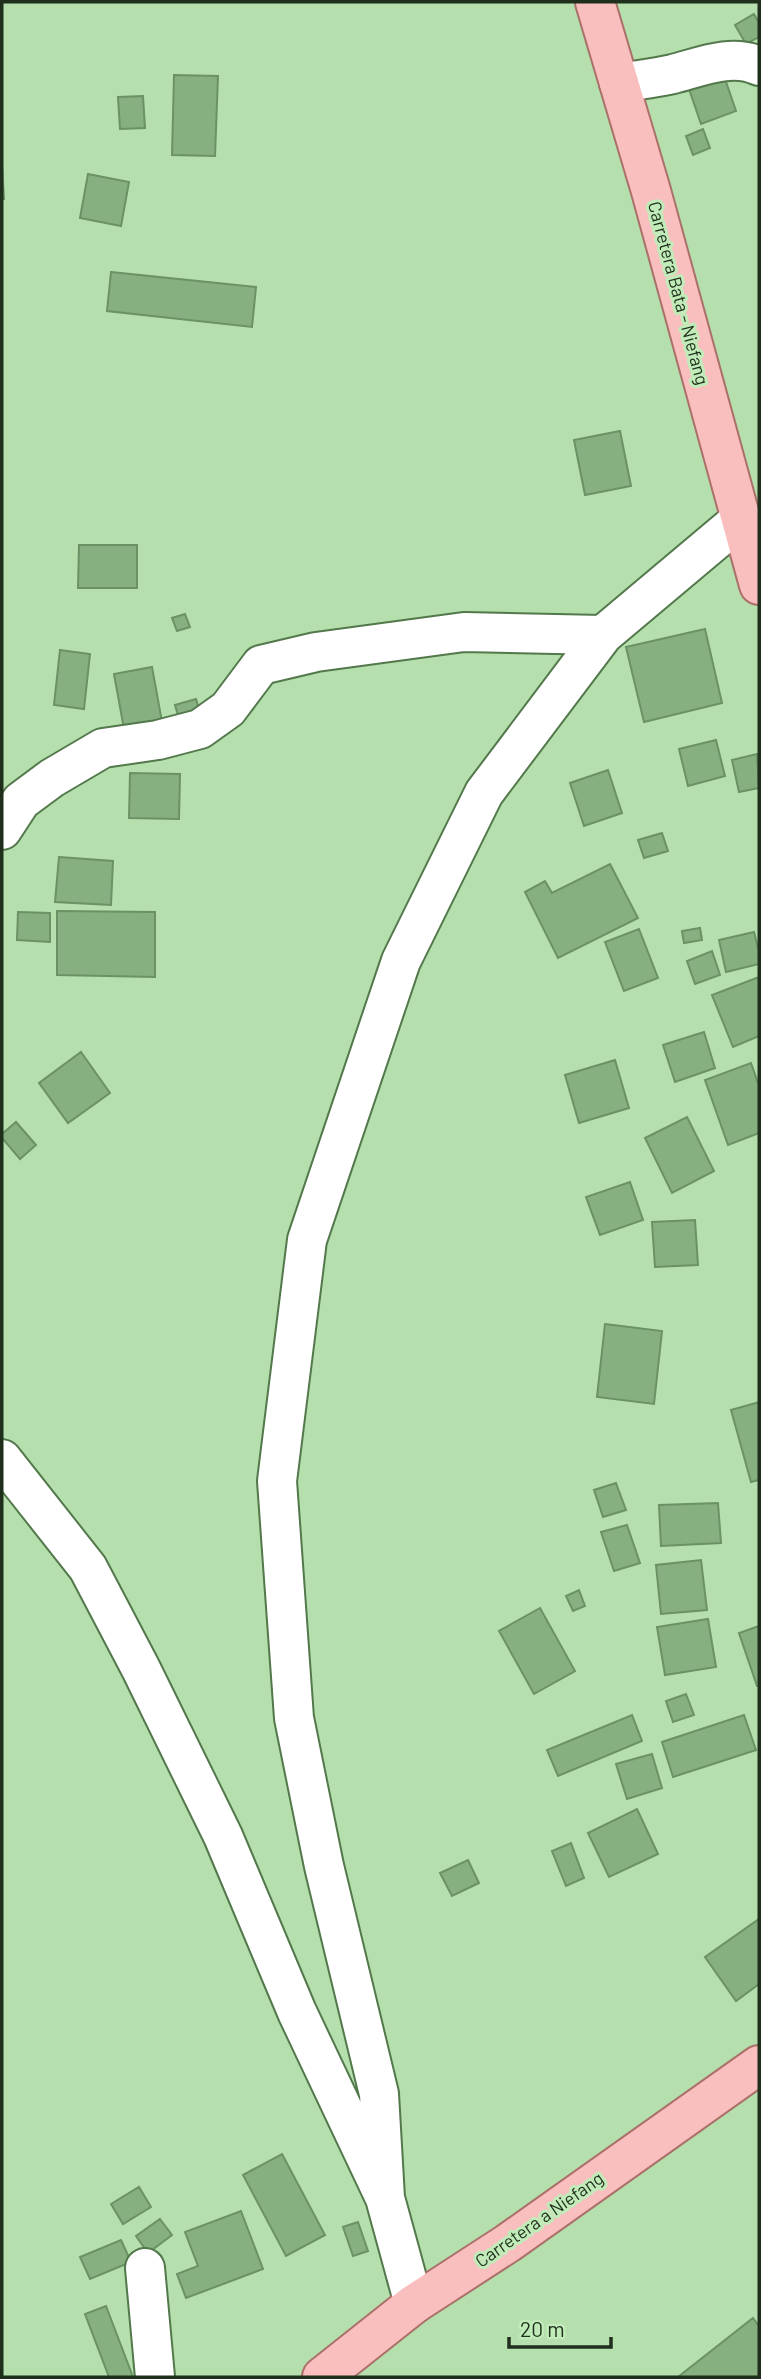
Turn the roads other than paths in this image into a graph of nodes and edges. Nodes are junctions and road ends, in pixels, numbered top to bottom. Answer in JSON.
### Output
{"nodes":[{"id":1,"x":596,"y":2,"type":"edge"},
{"id":2,"x":759,"y":66,"type":"edge"},
{"id":3,"x":619,"y":83,"type":"junction"},
{"id":4,"x":741,"y":519,"type":"junction"},
{"id":5,"x":759,"y":585,"type":"edge"},
{"id":6,"x":603,"y":635,"type":"junction"},
{"id":7,"x":2,"y":830,"type":"edge"},
{"id":8,"x":2,"y":1459,"type":"edge"},
{"id":9,"x":759,"y":2065,"type":"edge"},
{"id":10,"x":386,"y":2198,"type":"junction"},
{"id":11,"x":145,"y":2267,"type":"dead end"},
{"id":12,"x":414,"y":2304,"type":"junction"},
{"id":13,"x":155,"y":2377,"type":"edge"},
{"id":14,"x":322,"y":2377,"type":"edge"}],
"edges":[{"from":1,"to":3,"type":"main road","name":"Carretera Bata - Niefang"},
{"from":2,"to":3,"type":"street"},
{"from":3,"to":4,"type":"main road","name":"Carretera Bata - Niefang"},
{"from":4,"to":5,"type":"main road","name":"Carretera Bata - Niefang"},
{"from":4,"to":6,"type":"street"},
{"from":6,"to":7,"type":"street"},
{"from":6,"to":10,"type":"street"},
{"from":8,"to":10,"type":"street"},
{"from":9,"to":12,"type":"main road","name":"Carretera a Niefang"},
{"from":10,"to":12,"type":"street"},
{"from":11,"to":13,"type":"street"},
{"from":12,"to":14,"type":"main road","name":"Carretera a Niefang"}]}
